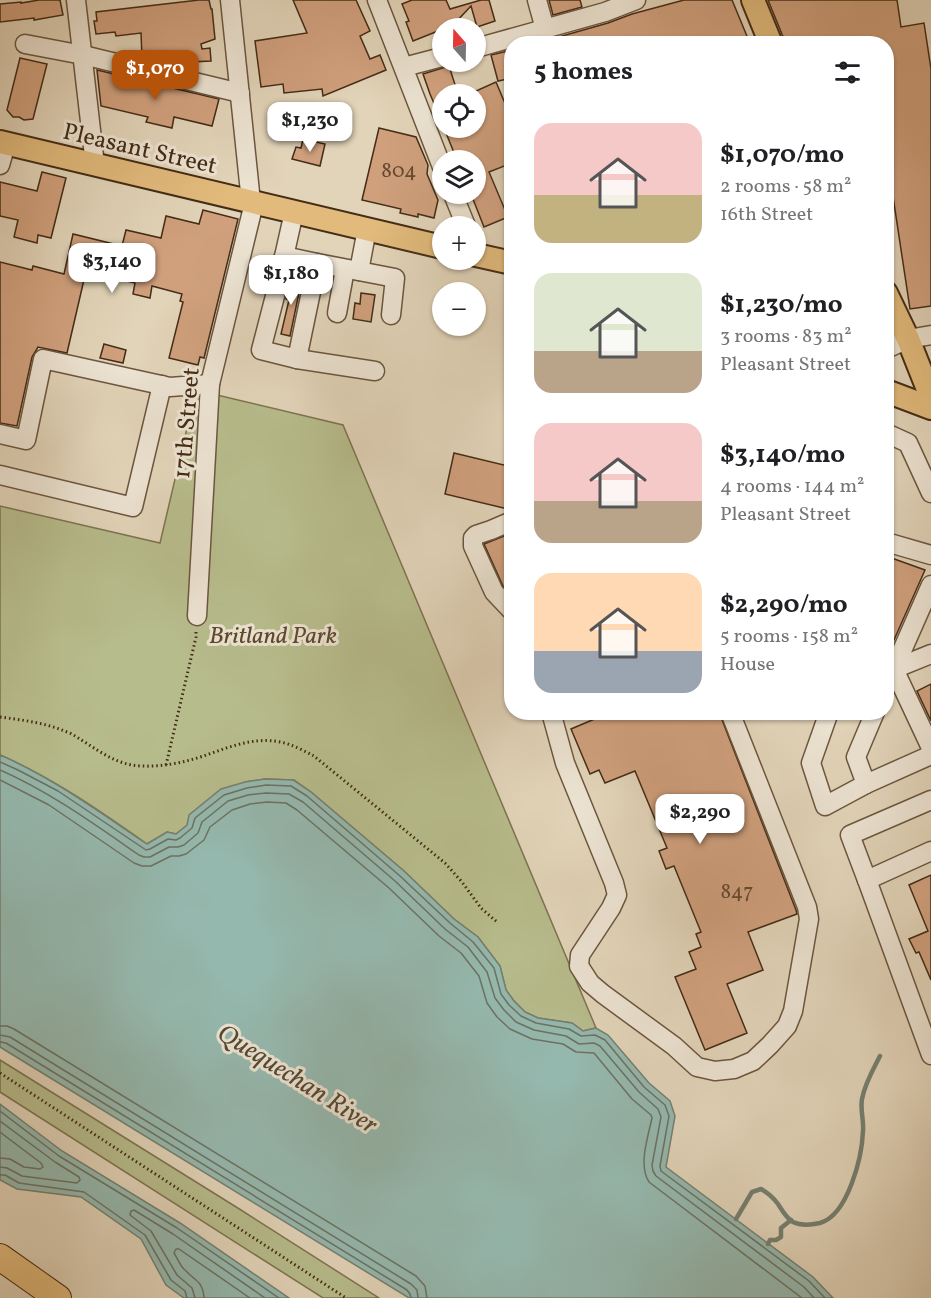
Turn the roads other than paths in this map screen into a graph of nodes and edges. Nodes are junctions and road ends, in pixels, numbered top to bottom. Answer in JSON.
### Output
{"nodes":[{"id":1,"x":76,"y":0,"type":"edge"},
{"id":2,"x":230,"y":0,"type":"edge"},
{"id":3,"x":377,"y":0,"type":"edge"},
{"id":4,"x":537,"y":0,"type":"edge"},
{"id":5,"x":636,"y":0,"type":"edge"},
{"id":6,"x":753,"y":0,"type":"edge"},
{"id":7,"x":545,"y":29,"type":"junction"},
{"id":8,"x":520,"y":36,"type":"edge"},
{"id":9,"x":768,"y":36,"type":"edge"},
{"id":10,"x":504,"y":40,"type":"edge"},
{"id":11,"x":25,"y":44,"type":"dead end"},
{"id":12,"x":486,"y":45,"type":"edge"},
{"id":13,"x":83,"y":55,"type":"junction"},
{"id":14,"x":432,"y":60,"type":"edge"},
{"id":15,"x":404,"y":67,"type":"junction"},
{"id":16,"x":240,"y":93,"type":"junction"},
{"id":17,"x":2,"y":150,"type":"edge"},
{"id":18,"x":436,"y":150,"type":"edge"},
{"id":19,"x":95,"y":165,"type":"junction"},
{"id":20,"x":252,"y":202,"type":"junction"},
{"id":21,"x":294,"y":212,"type":"junction"},
{"id":22,"x":367,"y":229,"type":"junction"},
{"id":23,"x":432,"y":245,"type":"edge"},
{"id":24,"x":284,"y":256,"type":"junction"},
{"id":25,"x":486,"y":256,"type":"edge"},
{"id":26,"x":504,"y":261,"type":"edge"},
{"id":27,"x":317,"y":263,"type":"junction"},
{"id":28,"x":352,"y":270,"type":"junction"},
{"id":29,"x":894,"y":310,"type":"edge"},
{"id":30,"x":337,"y":313,"type":"dead end"},
{"id":31,"x":392,"y":315,"type":"dead end"},
{"id":32,"x":931,"y":335,"type":"edge"},
{"id":33,"x":908,"y":339,"type":"junction"},
{"id":34,"x":894,"y":345,"type":"edge"},
{"id":35,"x":297,"y":359,"type":"junction"},
{"id":36,"x":375,"y":371,"type":"dead end"},
{"id":37,"x":210,"y":384,"type":"junction"},
{"id":38,"x":162,"y":385,"type":"junction"},
{"id":39,"x":894,"y":394,"type":"edge"},
{"id":40,"x":931,"y":397,"type":"edge"},
{"id":41,"x":931,"y":408,"type":"edge"},
{"id":42,"x":0,"y":434,"type":"edge"},
{"id":43,"x":894,"y":437,"type":"edge"},
{"id":44,"x":0,"y":476,"type":"edge"},
{"id":45,"x":931,"y":493,"type":"edge"},
{"id":46,"x":504,"y":524,"type":"edge"},
{"id":47,"x":894,"y":544,"type":"edge"},
{"id":48,"x":931,"y":555,"type":"edge"},
{"id":49,"x":931,"y":585,"type":"edge"},
{"id":50,"x":504,"y":603,"type":"edge"},
{"id":51,"x":196,"y":616,"type":"road end"},
{"id":52,"x":931,"y":654,"type":"edge"},
{"id":53,"x":894,"y":669,"type":"junction"},
{"id":54,"x":553,"y":720,"type":"edge"},
{"id":55,"x":733,"y":720,"type":"edge"},
{"id":56,"x":826,"y":720,"type":"edge"},
{"id":57,"x":872,"y":720,"type":"edge"},
{"id":58,"x":931,"y":747,"type":"edge"},
{"id":59,"x":931,"y":755,"type":"edge"},
{"id":60,"x":866,"y":784,"type":"junction"},
{"id":61,"x":931,"y":800,"type":"edge"},
{"id":62,"x":931,"y":851,"type":"edge"},
{"id":63,"x":867,"y":880,"type":"junction"},
{"id":64,"x":931,"y":1055,"type":"edge"},
{"id":65,"x":0,"y":1257,"type":"edge"},
{"id":66,"x":0,"y":1268,"type":"edge"},
{"id":67,"x":53,"y":1298,"type":"edge"},
{"id":68,"x":58,"y":1298,"type":"edge"}],
"edges":[{"from":1,"to":13,"type":"street"},
{"from":2,"to":16,"type":"street","name":"17th Street"},
{"from":3,"to":15,"type":"street"},
{"from":4,"to":7,"type":"street"},
{"from":5,"to":7,"type":"street"},
{"from":6,"to":9,"type":"main road"},
{"from":7,"to":8,"type":"street"},
{"from":10,"to":12,"type":"street"},
{"from":11,"to":13,"type":"street"},
{"from":13,"to":16,"type":"street"},
{"from":13,"to":19,"type":"street"},
{"from":14,"to":15,"type":"street"},
{"from":15,"to":18,"type":"street"},
{"from":16,"to":20,"type":"street","name":"17th Street"},
{"from":17,"to":19,"type":"main road","name":"Pleasant Street"},
{"from":19,"to":20,"type":"main road","name":"Pleasant Street"},
{"from":20,"to":21,"type":"main road","name":"Pleasant Street"},
{"from":20,"to":37,"type":"street","name":"17th Street"},
{"from":21,"to":22,"type":"main road","name":"Pleasant Street"},
{"from":21,"to":24,"type":"street"},
{"from":22,"to":23,"type":"main road","name":"Pleasant Street"},
{"from":22,"to":28,"type":"street"},
{"from":24,"to":27,"type":"street"},
{"from":24,"to":35,"type":"street"},
{"from":25,"to":26,"type":"main road"},
{"from":27,"to":28,"type":"street"},
{"from":27,"to":35,"type":"street"},
{"from":28,"to":30,"type":"street"},
{"from":28,"to":31,"type":"street"},
{"from":29,"to":33,"type":"main road"},
{"from":32,"to":33,"type":"street"},
{"from":33,"to":34,"type":"street"},
{"from":33,"to":40,"type":"main road"},
{"from":35,"to":36,"type":"street"},
{"from":37,"to":38,"type":"street"},
{"from":37,"to":51,"type":"street","name":"17th Street"},
{"from":38,"to":42,"type":"street"},
{"from":38,"to":44,"type":"street"},
{"from":39,"to":41,"type":"main road"},
{"from":43,"to":45,"type":"street"},
{"from":46,"to":50,"type":"street"},
{"from":47,"to":48,"type":"street"},
{"from":49,"to":53,"type":"street"},
{"from":52,"to":53,"type":"street"},
{"from":53,"to":58,"type":"street"},
{"from":54,"to":55,"type":"street"},
{"from":56,"to":60,"type":"street"},
{"from":57,"to":60,"type":"street"},
{"from":59,"to":60,"type":"street"},
{"from":61,"to":63,"type":"street"},
{"from":62,"to":63,"type":"street"},
{"from":63,"to":64,"type":"street"},
{"from":65,"to":68,"type":"highway"},
{"from":66,"to":67,"type":"highway"}]}
